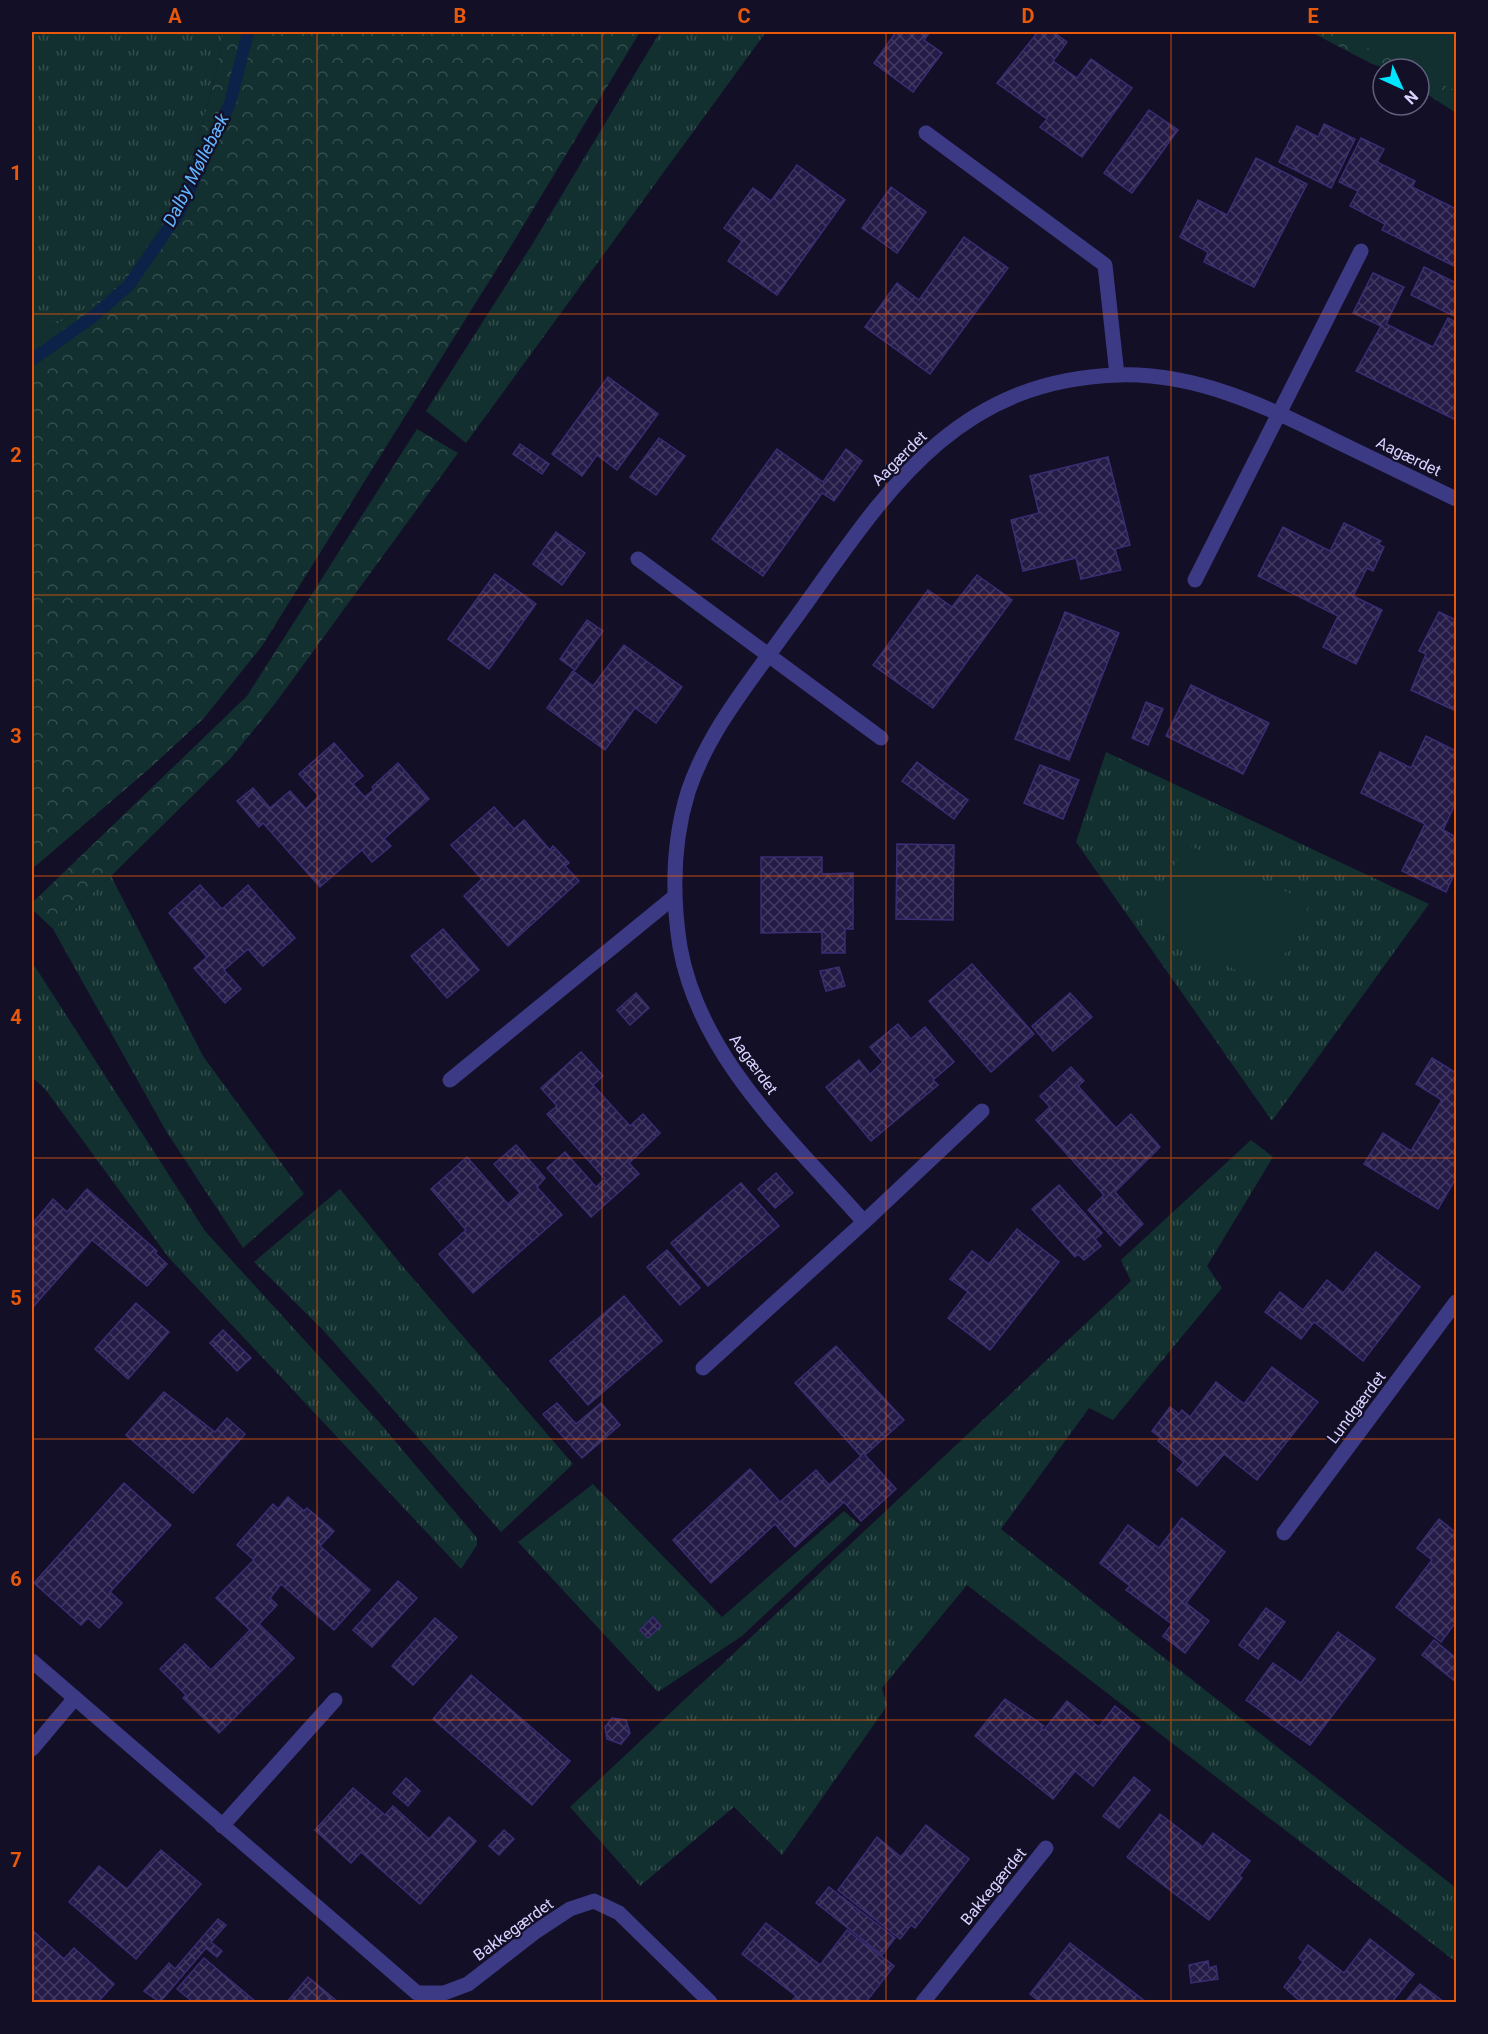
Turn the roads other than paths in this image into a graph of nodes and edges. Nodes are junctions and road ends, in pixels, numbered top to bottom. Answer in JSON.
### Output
{"nodes":[{"id":1,"x":926,"y":133,"type":"dead end"},
{"id":2,"x":1361,"y":251,"type":"dead end"},
{"id":3,"x":1117,"y":375,"type":"junction"},
{"id":4,"x":1281,"y":414,"type":"junction"},
{"id":5,"x":1456,"y":500,"type":"edge"},
{"id":6,"x":638,"y":559,"type":"dead end"},
{"id":7,"x":1195,"y":580,"type":"dead end"},
{"id":8,"x":769,"y":655,"type":"junction"},
{"id":9,"x":881,"y":738,"type":"dead end"},
{"id":10,"x":674,"y":897,"type":"junction"},
{"id":11,"x":450,"y":1080,"type":"dead end"},
{"id":12,"x":982,"y":1111,"type":"dead end"},
{"id":13,"x":864,"y":1222,"type":"junction"},
{"id":14,"x":1456,"y":1302,"type":"edge"},
{"id":15,"x":703,"y":1368,"type":"dead end"},
{"id":16,"x":1284,"y":1533,"type":"dead end"},
{"id":17,"x":32,"y":1660,"type":"edge"},
{"id":18,"x":75,"y":1698,"type":"junction"},
{"id":19,"x":335,"y":1700,"type":"dead end"},
{"id":20,"x":32,"y":1749,"type":"edge"},
{"id":21,"x":222,"y":1826,"type":"junction"},
{"id":22,"x":1046,"y":1848,"type":"dead end"},
{"id":23,"x":439,"y":1998,"type":"edge"},
{"id":24,"x":710,"y":2002,"type":"edge"},
{"id":25,"x":923,"y":2002,"type":"edge"}],
"edges":[{"from":1,"to":3,"type":"street"},
{"from":2,"to":4,"type":"street"},
{"from":3,"to":4,"type":"street","name":"Aagærdet"},
{"from":3,"to":8,"type":"street","name":"Aagærdet"},
{"from":4,"to":5,"type":"street","name":"Aagærdet"},
{"from":4,"to":7,"type":"street"},
{"from":6,"to":8,"type":"street"},
{"from":8,"to":9,"type":"street"},
{"from":8,"to":10,"type":"street","name":"Aagærdet"},
{"from":10,"to":11,"type":"street"},
{"from":10,"to":13,"type":"street","name":"Aagærdet"},
{"from":12,"to":13,"type":"street"},
{"from":13,"to":15,"type":"street"},
{"from":14,"to":16,"type":"street","name":"Lundgærdet"},
{"from":17,"to":18,"type":"street","name":"Bakkegærdet"},
{"from":18,"to":20,"type":"street"},
{"from":18,"to":21,"type":"street","name":"Bakkegærdet"},
{"from":19,"to":21,"type":"street"},
{"from":21,"to":23,"type":"street","name":"Bakkegærdet"},
{"from":22,"to":25,"type":"street","name":"Bakkegærdet"},
{"from":23,"to":24,"type":"street","name":"Bakkegærdet"}]}
